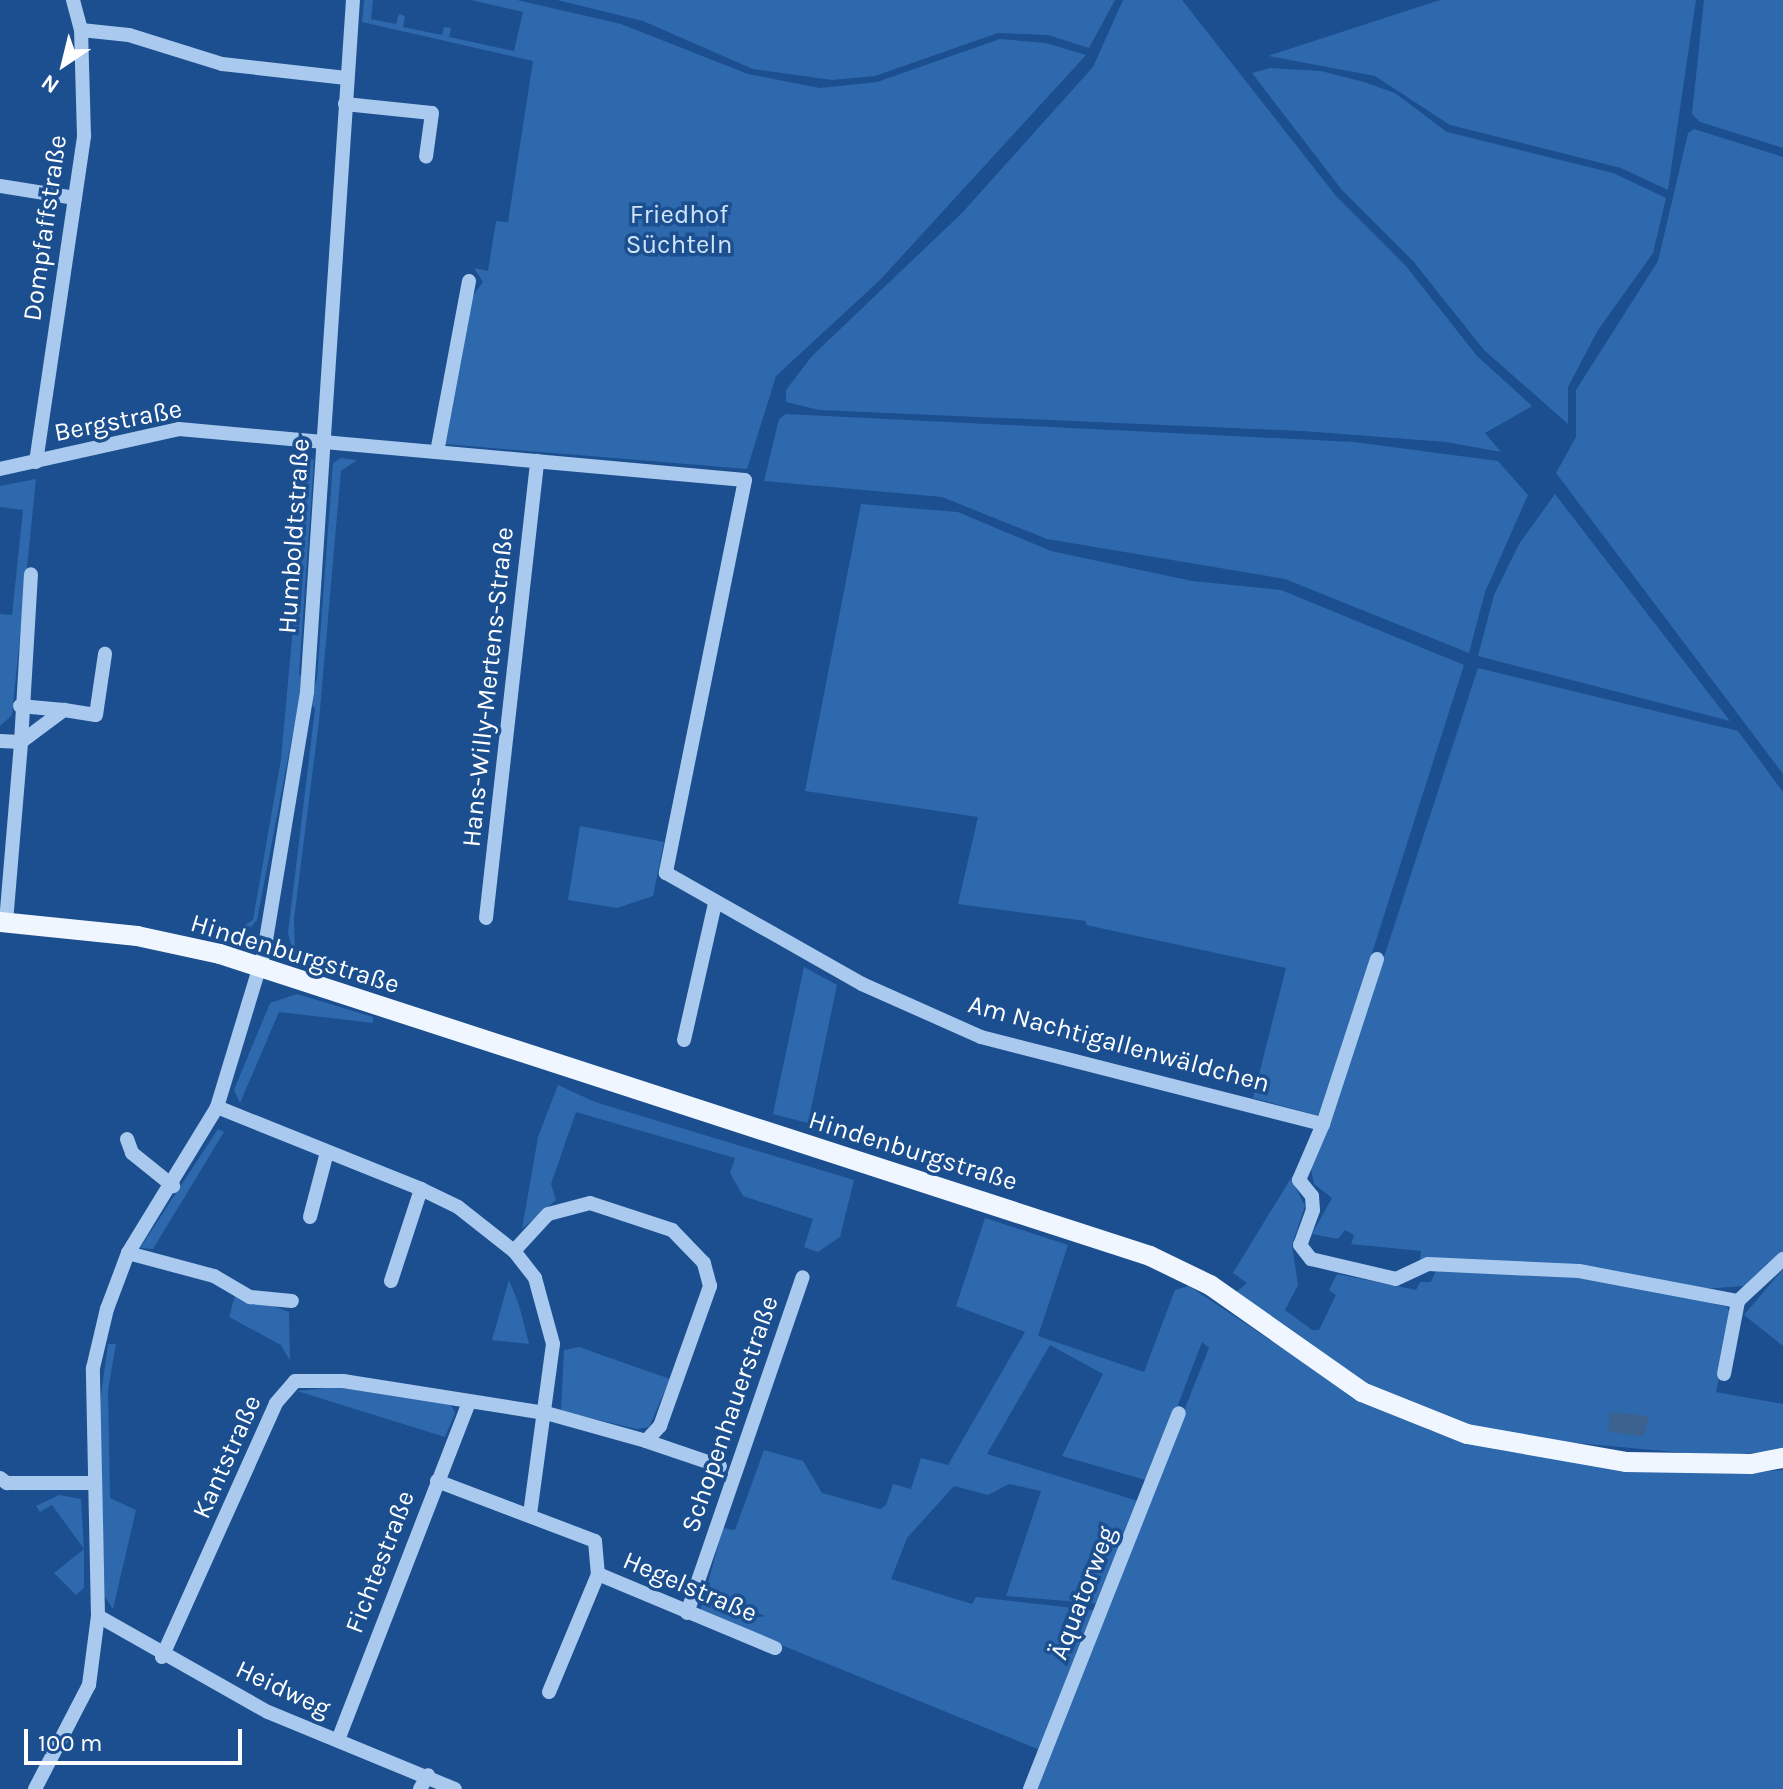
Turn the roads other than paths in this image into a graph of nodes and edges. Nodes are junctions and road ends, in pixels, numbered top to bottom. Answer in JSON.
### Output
{"nodes":[{"id":1,"x":73,"y":0,"type":"edge"},
{"id":2,"x":353,"y":0,"type":"edge"},
{"id":3,"x":81,"y":30,"type":"junction"},
{"id":4,"x":346,"y":78,"type":"junction"},
{"id":5,"x":345,"y":104,"type":"junction"},
{"id":6,"x":426,"y":157,"type":"dead end"},
{"id":7,"x":0,"y":186,"type":"edge"},
{"id":8,"x":75,"y":198,"type":"junction"},
{"id":9,"x":469,"y":281,"type":"dead end"},
{"id":10,"x":326,"y":441,"type":"junction"},
{"id":11,"x":437,"y":452,"type":"junction"},
{"id":12,"x":537,"y":461,"type":"junction"},
{"id":13,"x":36,"y":462,"type":"junction"},
{"id":14,"x":0,"y":469,"type":"edge"},
{"id":15,"x":745,"y":480,"type":"joint"},
{"id":16,"x":31,"y":574,"type":"dead end"},
{"id":17,"x":105,"y":654,"type":"dead end"},
{"id":18,"x":20,"y":706,"type":"junction"},
{"id":19,"x":64,"y":710,"type":"junction"},
{"id":20,"x":0,"y":741,"type":"edge"},
{"id":21,"x":21,"y":742,"type":"junction"},
{"id":22,"x":715,"y":903,"type":"junction"},
{"id":23,"x":486,"y":918,"type":"dead end"},
{"id":24,"x":3,"y":922,"type":"edge"},
{"id":25,"x":1377,"y":959,"type":"dead end"},
{"id":26,"x":261,"y":968,"type":"junction"},
{"id":27,"x":684,"y":1040,"type":"dead end"},
{"id":28,"x":217,"y":1107,"type":"junction"},
{"id":29,"x":1323,"y":1124,"type":"junction"},
{"id":30,"x":127,"y":1139,"type":"dead end"},
{"id":31,"x":327,"y":1152,"type":"junction"},
{"id":32,"x":173,"y":1186,"type":"junction"},
{"id":33,"x":421,"y":1189,"type":"junction"},
{"id":34,"x":310,"y":1217,"type":"dead end"},
{"id":35,"x":514,"y":1251,"type":"junction"},
{"id":36,"x":128,"y":1253,"type":"junction"},
{"id":37,"x":1783,"y":1259,"type":"edge"},
{"id":38,"x":803,"y":1277,"type":"dead end"},
{"id":39,"x":391,"y":1281,"type":"dead end"},
{"id":40,"x":292,"y":1301,"type":"dead end"},
{"id":41,"x":1738,"y":1301,"type":"junction"},
{"id":42,"x":1724,"y":1374,"type":"dead end"},
{"id":43,"x":469,"y":1402,"type":"junction"},
{"id":44,"x":546,"y":1413,"type":"junction"},
{"id":45,"x":1179,"y":1413,"type":"dead end"},
{"id":46,"x":646,"y":1441,"type":"junction"},
{"id":47,"x":1783,"y":1458,"type":"edge"},
{"id":48,"x":720,"y":1466,"type":"dead end"},
{"id":49,"x":437,"y":1481,"type":"junction"},
{"id":50,"x":93,"y":1483,"type":"junction"},
{"id":51,"x":2,"y":1486,"type":"edge"},
{"id":52,"x":530,"y":1515,"type":"junction"},
{"id":53,"x":598,"y":1574,"type":"junction"},
{"id":54,"x":687,"y":1613,"type":"junction"},
{"id":55,"x":98,"y":1616,"type":"junction"},
{"id":56,"x":775,"y":1648,"type":"dead end"},
{"id":57,"x":162,"y":1657,"type":"junction"},
{"id":58,"x":549,"y":1692,"type":"dead end"},
{"id":59,"x":338,"y":1740,"type":"junction"},
{"id":60,"x":428,"y":1775,"type":"junction"},
{"id":61,"x":35,"y":1789,"type":"edge"},
{"id":62,"x":420,"y":1789,"type":"edge"},
{"id":63,"x":455,"y":1789,"type":"edge"},
{"id":64,"x":1030,"y":1789,"type":"edge"}],
"edges":[{"from":1,"to":3,"type":"street","name":"Dompfaffstraße"},
{"from":2,"to":4,"type":"street","name":"Humboldtstraße"},
{"from":3,"to":4,"type":"street"},
{"from":3,"to":8,"type":"street","name":"Dompfaffstraße"},
{"from":4,"to":5,"type":"street","name":"Humboldtstraße"},
{"from":5,"to":6,"type":"street"},
{"from":5,"to":10,"type":"street","name":"Humboldtstraße"},
{"from":7,"to":8,"type":"street"},
{"from":8,"to":13,"type":"street","name":"Dompfaffstraße"},
{"from":9,"to":11,"type":"street"},
{"from":10,"to":11,"type":"street","name":"Bergstraße"},
{"from":10,"to":13,"type":"street","name":"Bergstraße"},
{"from":10,"to":26,"type":"street","name":"Humboldtstraße"},
{"from":11,"to":12,"type":"street","name":"Bergstraße"},
{"from":12,"to":15,"type":"street","name":"Bergstraße"},
{"from":12,"to":23,"type":"street","name":"Hans-Willy-Mertens-Straße"},
{"from":13,"to":14,"type":"street","name":"Bergstraße"},
{"from":15,"to":22,"type":"street","name":"Am Nachtigallenwäldchen"},
{"from":16,"to":18,"type":"street"},
{"from":17,"to":19,"type":"street"},
{"from":18,"to":19,"type":"street"},
{"from":18,"to":21,"type":"street"},
{"from":19,"to":21,"type":"street"},
{"from":20,"to":21,"type":"street"},
{"from":21,"to":24,"type":"street"},
{"from":22,"to":27,"type":"street"},
{"from":22,"to":29,"type":"street","name":"Am Nachtigallenwäldchen"},
{"from":24,"to":26,"type":"main road","name":"Hindenburgstraße"},
{"from":25,"to":29,"type":"street"},
{"from":26,"to":28,"type":"street","name":"Humboldtstraße"},
{"from":26,"to":47,"type":"main road","name":"Hindenburgstraße"},
{"from":28,"to":31,"type":"street"},
{"from":28,"to":32,"type":"street","name":"Humboldtstraße"},
{"from":29,"to":41,"type":"street"},
{"from":30,"to":32,"type":"street"},
{"from":31,"to":33,"type":"street"},
{"from":31,"to":34,"type":"street"},
{"from":32,"to":36,"type":"street","name":"Humboldtstraße"},
{"from":33,"to":35,"type":"street"},
{"from":33,"to":39,"type":"street"},
{"from":35,"to":44,"type":"street"},
{"from":35,"to":46,"type":"street"},
{"from":36,"to":40,"type":"street"},
{"from":36,"to":50,"type":"street","name":"Humboldtstraße"},
{"from":37,"to":41,"type":"street"},
{"from":38,"to":54,"type":"street","name":"Schopenhauerstraße"},
{"from":41,"to":42,"type":"street"},
{"from":43,"to":44,"type":"street","name":"Kantstraße"},
{"from":43,"to":49,"type":"street","name":"Fichtestraße"},
{"from":43,"to":57,"type":"street","name":"Kantstraße"},
{"from":44,"to":46,"type":"street","name":"Kantstraße"},
{"from":44,"to":52,"type":"street"},
{"from":45,"to":64,"type":"street","name":"Äquatorweg"},
{"from":46,"to":48,"type":"street","name":"Kantstraße"},
{"from":49,"to":52,"type":"street","name":"Hegelstraße"},
{"from":49,"to":59,"type":"street","name":"Fichtestraße"},
{"from":50,"to":51,"type":"street"},
{"from":50,"to":55,"type":"street","name":"Humboldtstraße"},
{"from":52,"to":53,"type":"street","name":"Hegelstraße"},
{"from":53,"to":54,"type":"street","name":"Hegelstraße"},
{"from":53,"to":58,"type":"street"},
{"from":54,"to":56,"type":"street","name":"Hegelstraße"},
{"from":55,"to":57,"type":"street","name":"Heidweg"},
{"from":55,"to":61,"type":"street","name":"Humboldtstraße"},
{"from":57,"to":59,"type":"street","name":"Heidweg"},
{"from":59,"to":60,"type":"street","name":"Heidweg"},
{"from":60,"to":62,"type":"street"},
{"from":60,"to":63,"type":"street","name":"Heidweg"}]}
